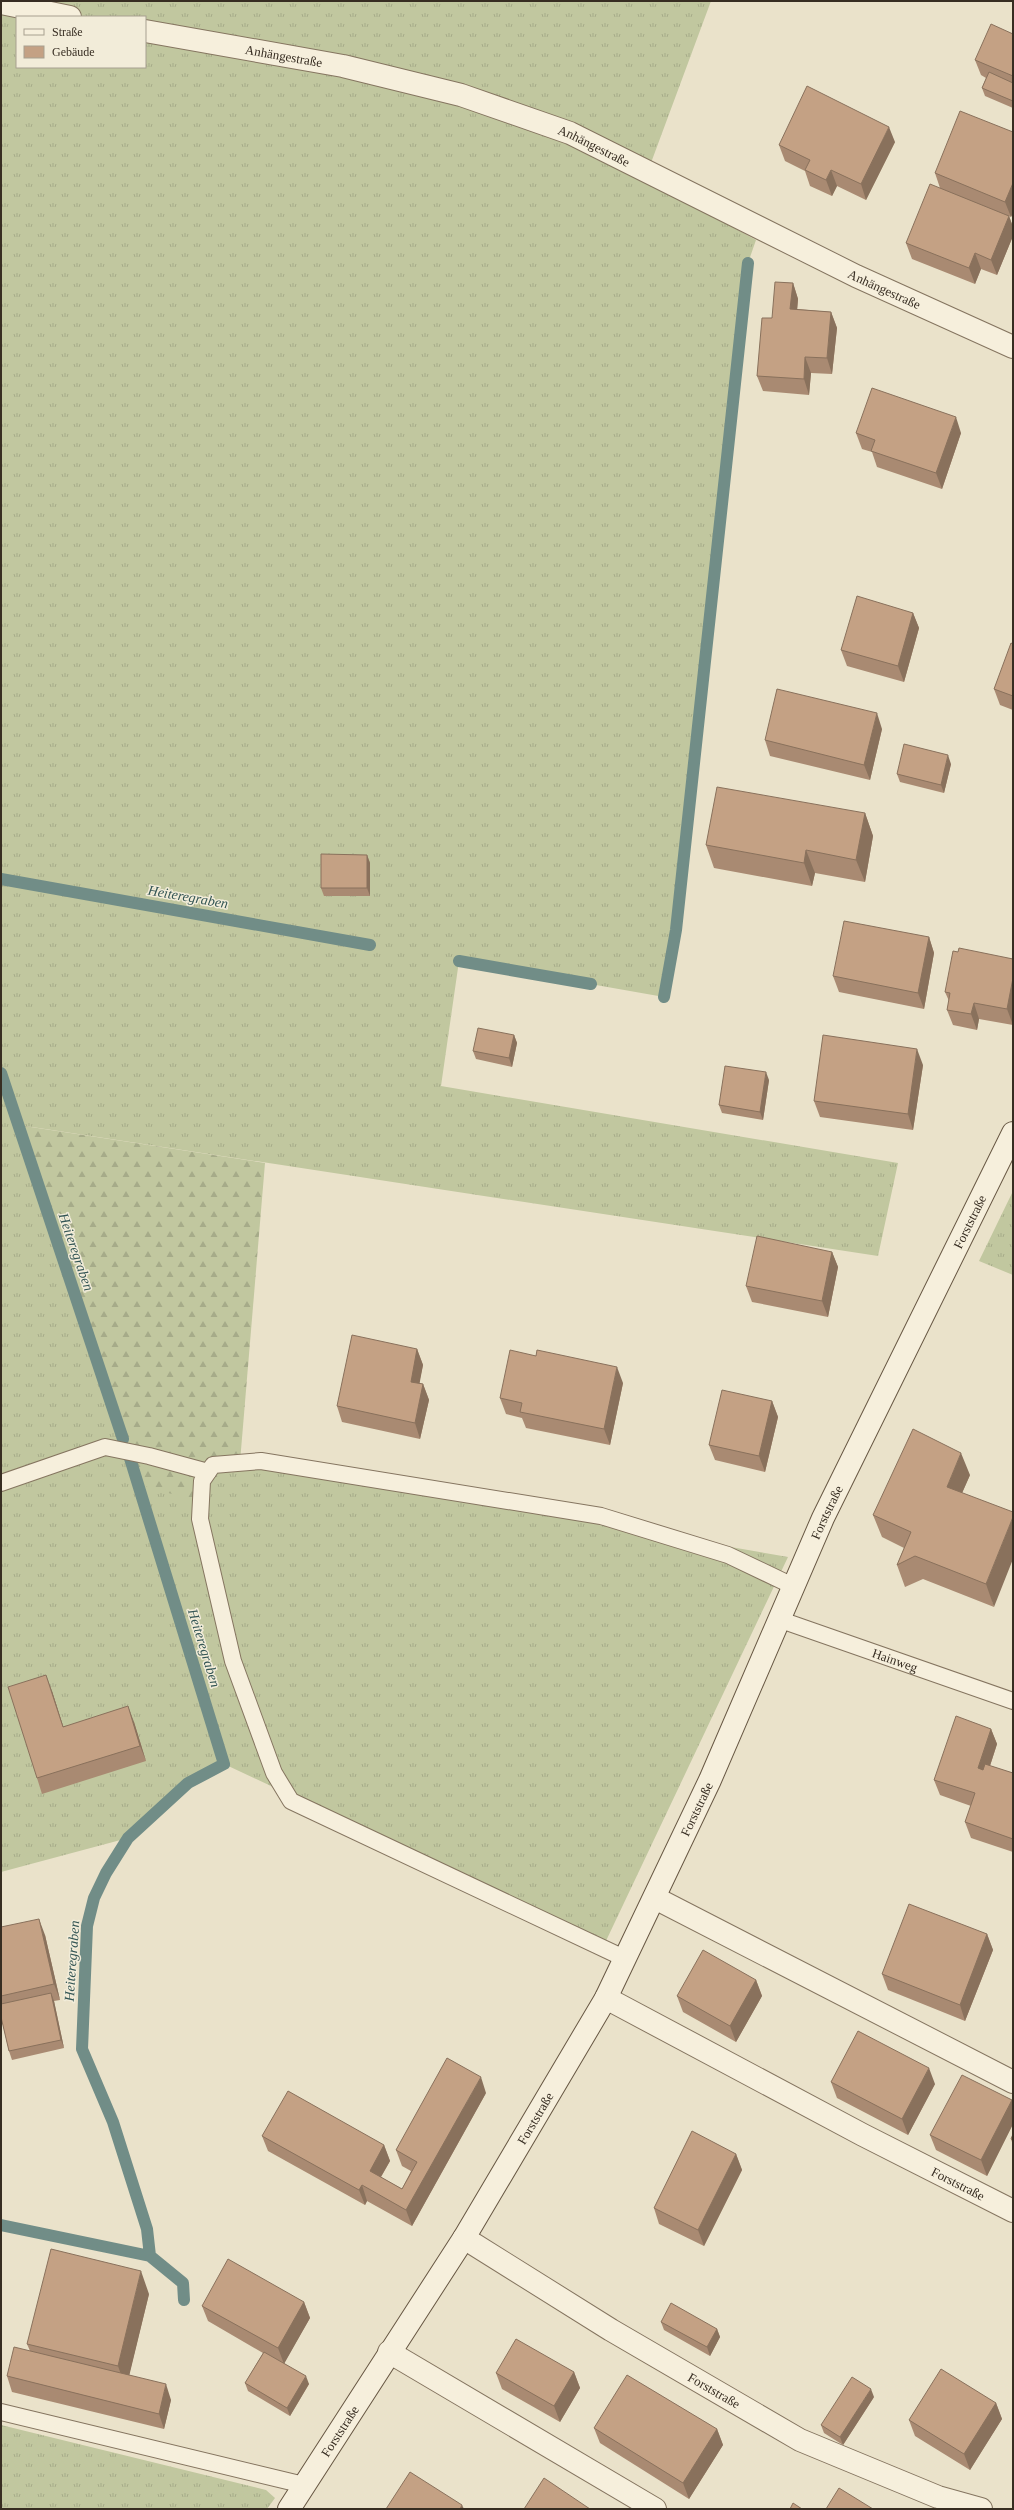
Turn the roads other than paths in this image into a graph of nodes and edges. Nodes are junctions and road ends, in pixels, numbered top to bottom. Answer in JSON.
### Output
{"nodes":[{"id":1,"x":1,"y":4,"type":"edge"},
{"id":2,"x":65,"y":16,"type":"edge"},
{"id":3,"x":146,"y":31,"type":"edge"},
{"id":4,"x":1013,"y":347,"type":"edge"},
{"id":5,"x":1013,"y":1133,"type":"edge"},
{"id":6,"x":208,"y":1472,"type":"junction"},
{"id":7,"x":1,"y":1483,"type":"edge"},
{"id":8,"x":793,"y":1586,"type":"junction"},
{"id":9,"x":778,"y":1619,"type":"junction"},
{"id":10,"x":1013,"y":1701,"type":"edge"},
{"id":11,"x":655,"y":1898,"type":"junction"},
{"id":12,"x":626,"y":1959,"type":"junction"},
{"id":13,"x":606,"y":1998,"type":"junction"},
{"id":14,"x":1013,"y":2082,"type":"edge"},
{"id":15,"x":1013,"y":2211,"type":"edge"},
{"id":16,"x":464,"y":2238,"type":"junction"},
{"id":17,"x":389,"y":2352,"type":"junction"},
{"id":18,"x":1,"y":2412,"type":"edge"},
{"id":19,"x":304,"y":2485,"type":"junction"},
{"id":20,"x":289,"y":2509,"type":"edge"},
{"id":21,"x":655,"y":2509,"type":"edge"},
{"id":22,"x":981,"y":2509,"type":"edge"}],
"edges":[{"from":1,"to":2,"type":"street"},
{"from":3,"to":4,"type":"street","name":"Anhängestraße"},
{"from":5,"to":8,"type":"street","name":"Forststraße"},
{"from":6,"to":7,"type":"lane"},
{"from":6,"to":8,"type":"lane"},
{"from":6,"to":12,"type":"lane"},
{"from":8,"to":9,"type":"street","name":"Forststraße"},
{"from":9,"to":10,"type":"lane","name":"Hainweg"},
{"from":9,"to":11,"type":"street","name":"Forststraße"},
{"from":11,"to":12,"type":"street","name":"Forststraße"},
{"from":11,"to":14,"type":"street"},
{"from":12,"to":13,"type":"street","name":"Forststraße"},
{"from":13,"to":15,"type":"street","name":"Forststraße"},
{"from":13,"to":16,"type":"street","name":"Forststraße"},
{"from":16,"to":17,"type":"street","name":"Forststraße"},
{"from":16,"to":22,"type":"street","name":"Forststraße"},
{"from":17,"to":19,"type":"street","name":"Forststraße"},
{"from":17,"to":21,"type":"street"},
{"from":18,"to":19,"type":"lane"},
{"from":19,"to":20,"type":"street","name":"Forststraße"}]}
